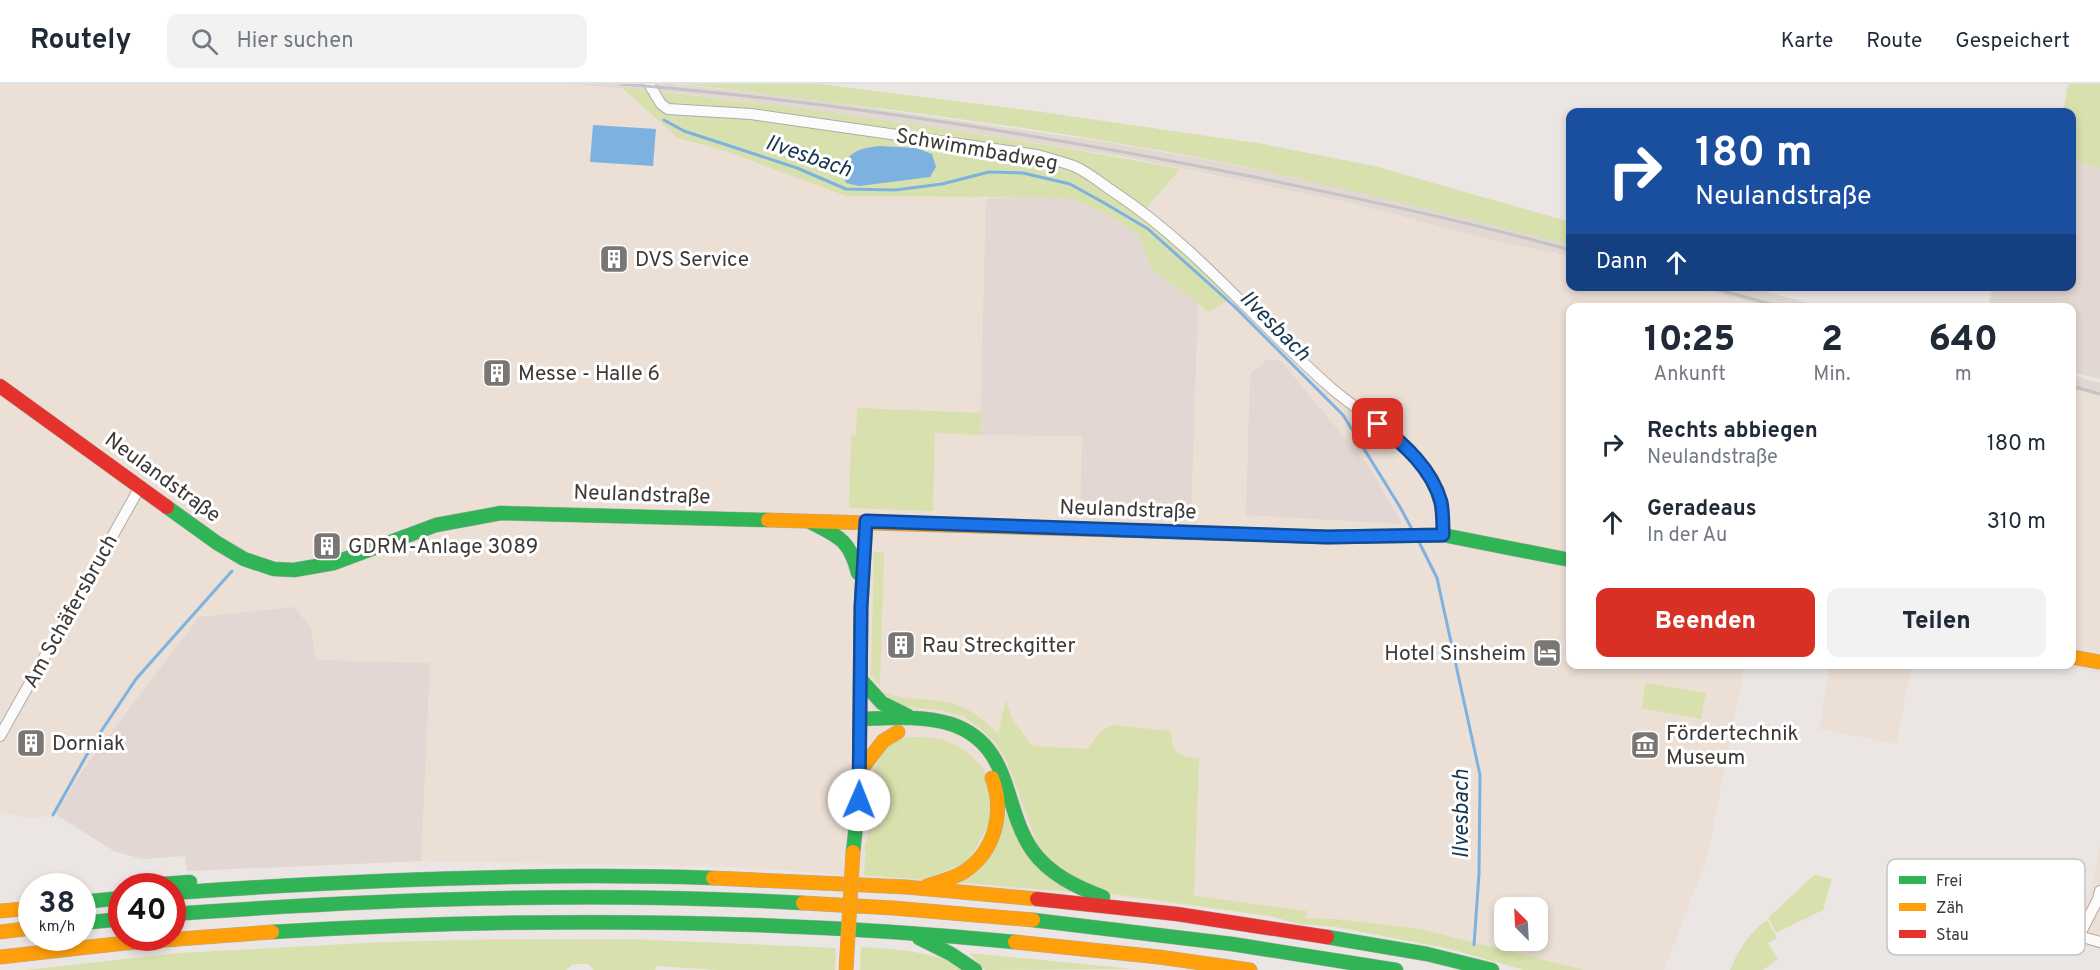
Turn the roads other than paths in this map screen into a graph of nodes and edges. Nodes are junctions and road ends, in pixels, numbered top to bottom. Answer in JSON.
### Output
{"nodes":[{"id":1,"x":650,"y":84,"type":"edge"},
{"id":2,"x":0,"y":386,"type":"edge"},
{"id":3,"x":140,"y":487,"type":"junction"},
{"id":4,"x":806,"y":520,"type":"junction"},
{"id":5,"x":866,"y":521,"type":"junction"},
{"id":6,"x":1443,"y":535,"type":"junction"},
{"id":7,"x":1566,"y":559,"type":"edge"},
{"id":8,"x":861,"y":607,"type":"junction"},
{"id":9,"x":2076,"y":658,"type":"edge"},
{"id":10,"x":2100,"y":662,"type":"edge"},
{"id":11,"x":861,"y":680,"type":"junction"},
{"id":12,"x":914,"y":719,"type":"junction"},
{"id":13,"x":860,"y":725,"type":"junction"},
{"id":14,"x":898,"y":732,"type":"junction"},
{"id":15,"x":0,"y":736,"type":"edge"},
{"id":16,"x":860,"y":771,"type":"junction"},
{"id":17,"x":186,"y":883,"type":"edge"},
{"id":18,"x":278,"y":885,"type":"junction"},
{"id":19,"x":921,"y":888,"type":"junction"},
{"id":20,"x":2100,"y":891,"type":"edge"},
{"id":21,"x":186,"y":892,"type":"edge"},
{"id":22,"x":18,"y":909,"type":"edge"},
{"id":23,"x":1135,"y":909,"type":"junction"},
{"id":24,"x":0,"y":911,"type":"edge"},
{"id":25,"x":186,"y":913,"type":"edge"},
{"id":26,"x":2085,"y":924,"type":"edge"},
{"id":27,"x":18,"y":930,"type":"edge"},
{"id":28,"x":0,"y":932,"type":"edge"},
{"id":29,"x":908,"y":932,"type":"junction"},
{"id":30,"x":2085,"y":938,"type":"edge"},
{"id":31,"x":2100,"y":942,"type":"edge"},
{"id":32,"x":0,"y":957,"type":"edge"},
{"id":33,"x":1205,"y":964,"type":"junction"},
{"id":34,"x":846,"y":970,"type":"edge"},
{"id":35,"x":975,"y":970,"type":"edge"},
{"id":36,"x":1172,"y":970,"type":"edge"},
{"id":37,"x":1250,"y":970,"type":"edge"},
{"id":38,"x":1396,"y":970,"type":"edge"},
{"id":39,"x":1492,"y":970,"type":"edge"}],
"edges":[{"from":1,"to":6,"type":"street","name":"Schwimmbadweg"},
{"from":2,"to":3,"type":"main road","name":"Neulandstraße"},
{"from":3,"to":4,"type":"main road","name":"Neulandstraße"},
{"from":3,"to":15,"type":"street","name":"Am Schäfersbruch"},
{"from":4,"to":5,"type":"main road","name":"Neulandstraße"},
{"from":4,"to":8,"type":"main road"},
{"from":5,"to":6,"type":"main road","name":"Neulandstraße"},
{"from":5,"to":8,"type":"main road"},
{"from":6,"to":7,"type":"main road","name":"Neulandstraße"},
{"from":8,"to":11,"type":"main road"},
{"from":9,"to":10,"type":"main road"},
{"from":11,"to":12,"type":"main road"},
{"from":11,"to":13,"type":"main road"},
{"from":12,"to":13,"type":"main road"},
{"from":12,"to":23,"type":"main road"},
{"from":13,"to":14,"type":"main road"},
{"from":13,"to":16,"type":"main road"},
{"from":14,"to":16,"type":"main road"},
{"from":14,"to":19,"type":"main road"},
{"from":16,"to":34,"type":"main road","bridge":true},
{"from":17,"to":18,"type":"main road"},
{"from":18,"to":19,"type":"main road"},
{"from":18,"to":21,"type":"main road"},
{"from":19,"to":23,"type":"main road"},
{"from":20,"to":26,"type":"street"},
{"from":22,"to":24,"type":"main road"},
{"from":23,"to":39,"type":"main road"},
{"from":25,"to":38,"type":"main road"},
{"from":27,"to":28,"type":"main road"},
{"from":29,"to":32,"type":"main road"},
{"from":29,"to":33,"type":"main road"},
{"from":29,"to":35,"type":"main road"},
{"from":30,"to":31,"type":"street"},
{"from":33,"to":36,"type":"main road"},
{"from":33,"to":37,"type":"main road"}]}
